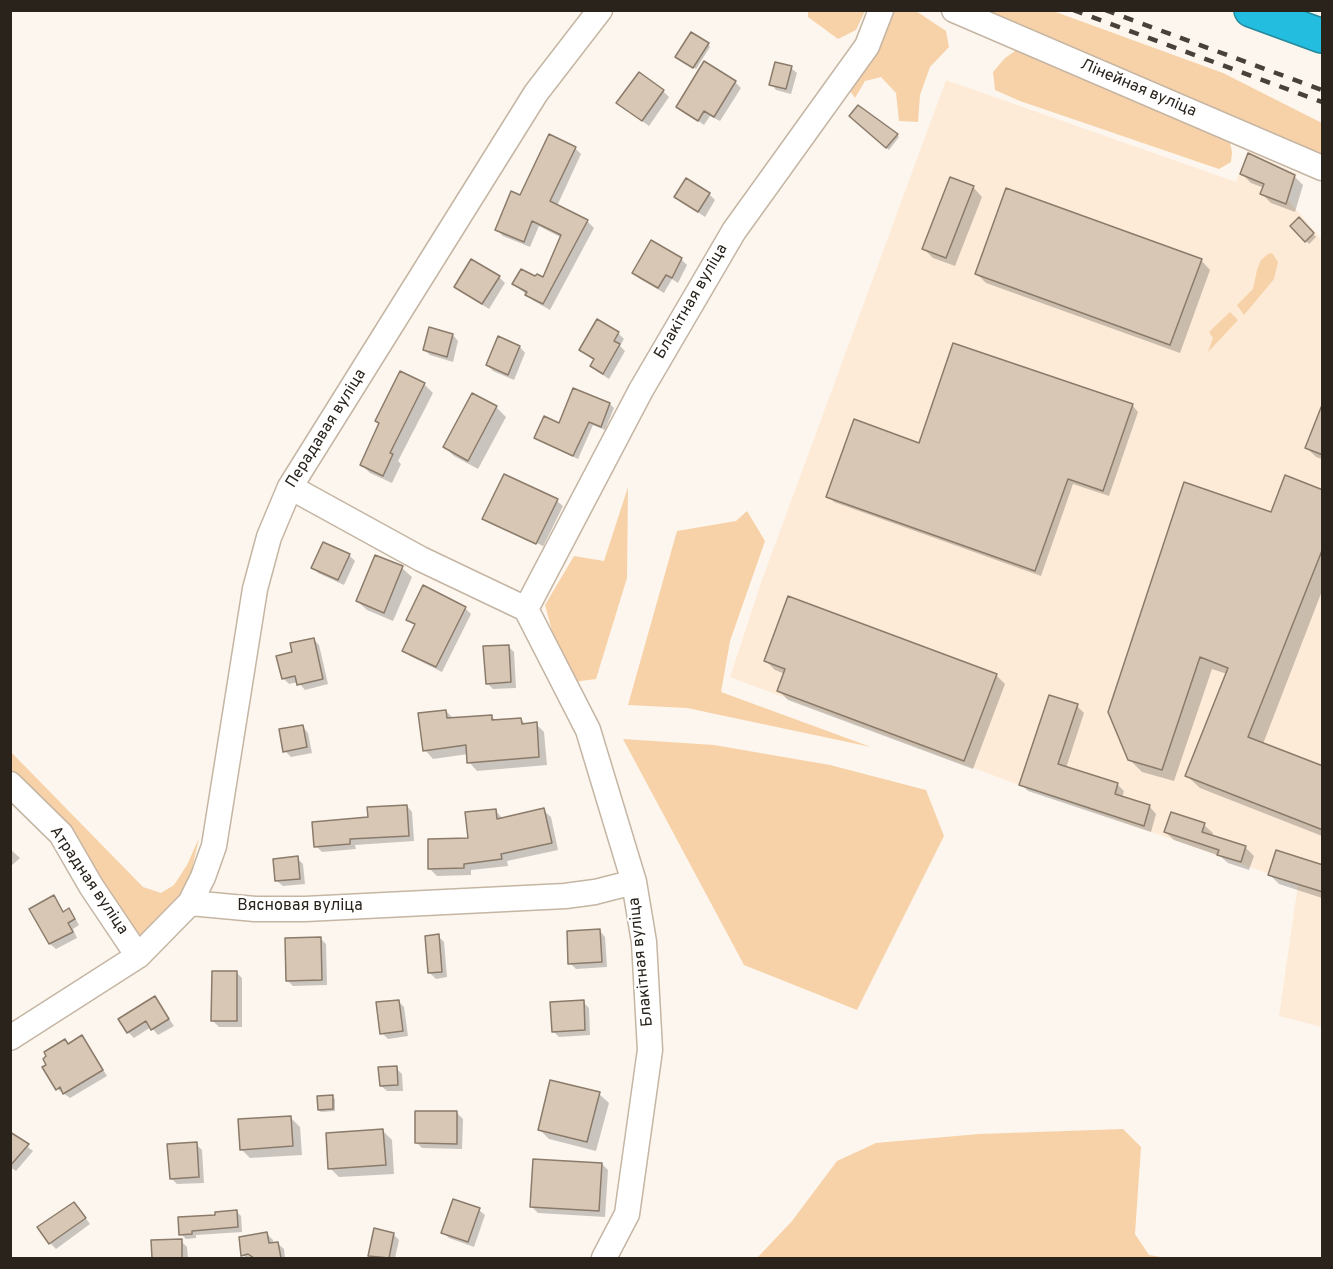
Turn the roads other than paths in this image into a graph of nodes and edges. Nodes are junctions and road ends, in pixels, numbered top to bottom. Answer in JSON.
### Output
{"nodes":[{"id":1,"x":600,"y":10,"type":"edge"},
{"id":2,"x":881,"y":10,"type":"edge"},
{"id":3,"x":954,"y":10,"type":"edge"},
{"id":4,"x":1251,"y":10,"type":"edge"},
{"id":5,"x":1323,"y":36,"type":"edge"},
{"id":6,"x":1323,"y":168,"type":"edge"},
{"id":7,"x":290,"y":487,"type":"junction"},
{"id":8,"x":526,"y":609,"type":"junction"},
{"id":9,"x":10,"y":784,"type":"edge"},
{"id":10,"x":634,"y":882,"type":"junction"},
{"id":11,"x":190,"y":903,"type":"junction"},
{"id":12,"x":138,"y":956,"type":"junction"},
{"id":13,"x":10,"y":1038,"type":"edge"},
{"id":14,"x":604,"y":1258,"type":"edge"}],
"edges":[{"from":1,"to":7,"type":"street","name":"Перадавая вуліца"},
{"from":2,"to":8,"type":"street","name":"Блакітная вуліца"},
{"from":3,"to":6,"type":"street","name":"Лінейная вуліца"},
{"from":4,"to":5,"type":"highway"},
{"from":7,"to":8,"type":"street"},
{"from":7,"to":11,"type":"street","name":"Перадавая вуліца"},
{"from":8,"to":10,"type":"street","name":"Блакітная вуліца"},
{"from":9,"to":12,"type":"street","name":"Атрадная вуліца"},
{"from":10,"to":11,"type":"street","name":"Вясновая вуліца"},
{"from":10,"to":14,"type":"street","name":"Блакітная вуліца"},
{"from":11,"to":12,"type":"street"},
{"from":12,"to":13,"type":"street"}]}
